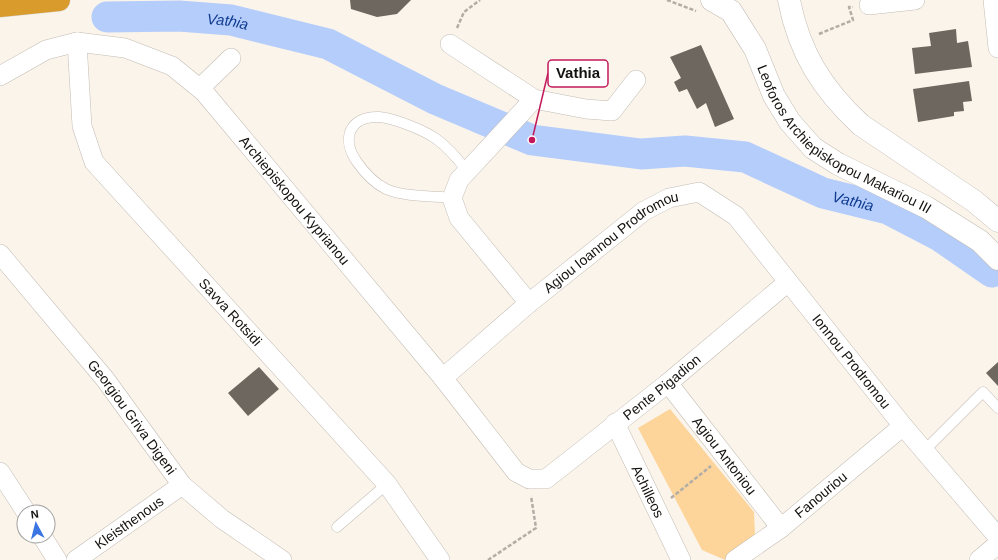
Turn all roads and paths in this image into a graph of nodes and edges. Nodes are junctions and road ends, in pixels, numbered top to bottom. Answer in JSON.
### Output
{"nodes":[{"id":1,"x":59,"y":0,"type":"edge"},
{"id":2,"x":480,"y":0,"type":"edge"},
{"id":3,"x":667,"y":0,"type":"edge"},
{"id":4,"x":789,"y":0,"type":"edge"},
{"id":5,"x":915,"y":0,"type":"edge"},
{"id":6,"x":993,"y":0,"type":"edge"},
{"id":7,"x":869,"y":5,"type":"dead end"},
{"id":8,"x":0,"y":6,"type":"edge"},
{"id":9,"x":707,"y":7,"type":"edge"},
{"id":10,"x":853,"y":20,"type":"dead end"},
{"id":11,"x":819,"y":34,"type":"dead end"},
{"id":12,"x":77,"y":42,"type":"junction"},
{"id":13,"x":450,"y":44,"type":"joint"},
{"id":14,"x":998,"y":48,"type":"edge"},
{"id":15,"x":231,"y":58,"type":"dead end"},
{"id":16,"x":0,"y":76,"type":"edge"},
{"id":17,"x":636,"y":80,"type":"dead end"},
{"id":18,"x":200,"y":88,"type":"junction"},
{"id":19,"x":534,"y":99,"type":"junction"},
{"id":20,"x":467,"y":171,"type":"junction"},
{"id":21,"x":699,"y":192,"type":"joint"},
{"id":22,"x":452,"y":198,"type":"junction"},
{"id":23,"x":998,"y":221,"type":"edge"},
{"id":24,"x":0,"y":254,"type":"edge"},
{"id":25,"x":998,"y":259,"type":"edge"},
{"id":26,"x":788,"y":282,"type":"junction"},
{"id":27,"x":530,"y":303,"type":"junction"},
{"id":28,"x":443,"y":378,"type":"junction"},
{"id":29,"x":668,"y":383,"type":"junction"},
{"id":30,"x":998,"y":408,"type":"edge"},
{"id":31,"x":615,"y":423,"type":"junction"},
{"id":32,"x":903,"y":426,"type":"junction"},
{"id":33,"x":924,"y":450,"type":"junction"},
{"id":34,"x":725,"y":455,"type":"junction"},
{"id":35,"x":0,"y":472,"type":"edge"},
{"id":36,"x":529,"y":479,"type":"junction"},
{"id":37,"x":387,"y":484,"type":"junction"},
{"id":38,"x":182,"y":485,"type":"junction"},
{"id":39,"x":21,"y":504,"type":"edge"},
{"id":40,"x":656,"y":509,"type":"junction"},
{"id":41,"x":337,"y":527,"type":"dead end"},
{"id":42,"x":782,"y":528,"type":"junction"},
{"id":43,"x":998,"y":537,"type":"edge"},
{"id":44,"x":47,"y":544,"type":"edge"},
{"id":45,"x":998,"y":544,"type":"edge"},
{"id":46,"x":57,"y":560,"type":"edge"},
{"id":47,"x":76,"y":560,"type":"edge"},
{"id":48,"x":282,"y":560,"type":"edge"},
{"id":49,"x":440,"y":560,"type":"edge"},
{"id":50,"x":488,"y":560,"type":"edge"},
{"id":51,"x":681,"y":560,"type":"edge"},
{"id":52,"x":735,"y":560,"type":"edge"},
{"id":53,"x":978,"y":560,"type":"edge"}],
"edges":[{"from":1,"to":8,"type":"highway"},
{"from":2,"to":13,"type":"path"},
{"from":3,"to":9,"type":"path"},
{"from":4,"to":23,"type":"main road","name":"Leoforos Archiepiskopou Makariou III"},
{"from":5,"to":7,"type":"street"},
{"from":6,"to":14,"type":"street"},
{"from":9,"to":25,"type":"main road","name":"Leoforos Archiepiskopou Makariou III"},
{"from":10,"to":11,"type":"path"},
{"from":12,"to":16,"type":"street","name":"Archiepiskopou Kyprianou"},
{"from":12,"to":18,"type":"street","name":"Archiepiskopou Kyprianou"},
{"from":12,"to":37,"type":"street","name":"Savva Rotsidi"},
{"from":13,"to":19,"type":"street"},
{"from":15,"to":18,"type":"street"},
{"from":17,"to":19,"type":"street"},
{"from":18,"to":28,"type":"street","name":"Archiepiskopou Kyprianou"},
{"from":19,"to":20,"type":"street"},
{"from":20,"to":22,"type":"street"},
{"from":20,"to":22,"type":"lane"},
{"from":21,"to":26,"type":"street","name":"Ionnou Prodromou"},
{"from":21,"to":27,"type":"street","name":"Agiou Ioannou Prodromou"},
{"from":22,"to":27,"type":"street","name":"Agiou Ioannou Prodromou"},
{"from":24,"to":38,"type":"street","name":"Georgiou Griva Digeni"},
{"from":26,"to":29,"type":"street","name":"Pente Pigadion"},
{"from":26,"to":32,"type":"street","name":"Ionnou Prodromou"},
{"from":27,"to":28,"type":"street","name":"Agiou Ioannou Prodromou"},
{"from":28,"to":36,"type":"street","name":"Archiepiskopou Kyprianou"},
{"from":29,"to":31,"type":"street","name":"Pente Pigadion"},
{"from":29,"to":34,"type":"street","name":"Agiou Antoniou"},
{"from":30,"to":33,"type":"lane"},
{"from":31,"to":36,"type":"street","name":"Pente Pigadion"},
{"from":31,"to":40,"type":"street","name":"Achilleos"},
{"from":32,"to":33,"type":"street","name":"Ionnou Prodromou"},
{"from":32,"to":42,"type":"street","name":"Fanouriou"},
{"from":33,"to":43,"type":"street","name":"Ionnou Prodromou"},
{"from":34,"to":40,"type":"path"},
{"from":34,"to":42,"type":"street","name":"Agiou Antoniou"},
{"from":35,"to":39,"type":"street"},
{"from":36,"to":50,"type":"path"},
{"from":37,"to":41,"type":"lane"},
{"from":37,"to":49,"type":"street","name":"Savva Rotsidi"},
{"from":38,"to":47,"type":"street","name":"Kleisthenous"},
{"from":38,"to":48,"type":"street","name":"Georgiou Griva Digeni"},
{"from":40,"to":51,"type":"street","name":"Achilleos"},
{"from":42,"to":52,"type":"street","name":"Fanouriou"},
{"from":44,"to":46,"type":"street"},
{"from":45,"to":53,"type":"street"}]}
